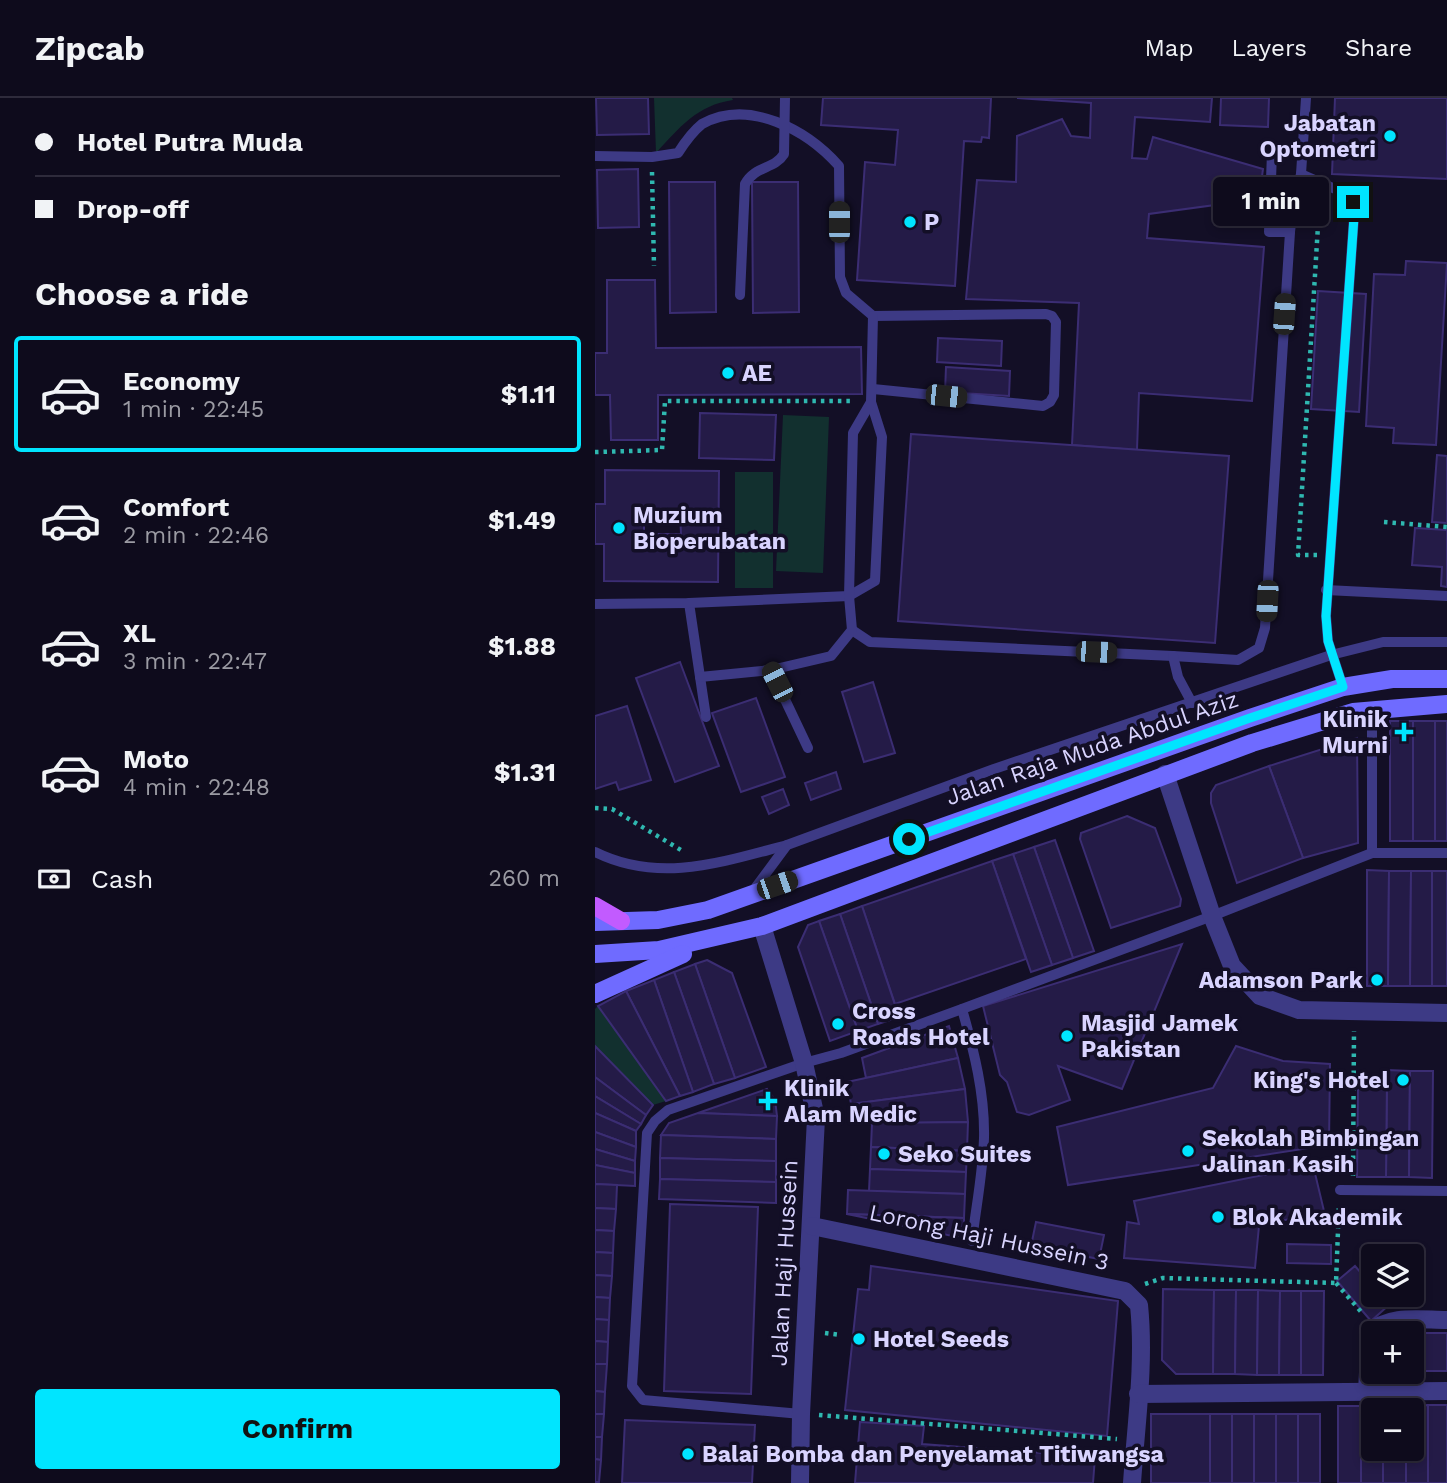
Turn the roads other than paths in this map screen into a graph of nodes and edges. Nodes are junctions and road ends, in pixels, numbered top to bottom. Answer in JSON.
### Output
{"nodes":[{"id":1,"x":785,"y":98,"type":"edge"},
{"id":2,"x":1306,"y":98,"type":"edge"},
{"id":3,"x":784,"y":120,"type":"junction"},
{"id":4,"x":1272,"y":153,"type":"dead end"},
{"id":5,"x":595,"y":156,"type":"edge"},
{"id":6,"x":1301,"y":174,"type":"junction"},
{"id":7,"x":1290,"y":232,"type":"junction"},
{"id":8,"x":740,"y":295,"type":"dead end"},
{"id":9,"x":873,"y":316,"type":"junction"},
{"id":10,"x":873,"y":388,"type":"junction"},
{"id":11,"x":871,"y":402,"type":"junction"},
{"id":12,"x":1326,"y":590,"type":"junction"},
{"id":13,"x":849,"y":596,"type":"junction"},
{"id":14,"x":1447,"y":596,"type":"edge"},
{"id":15,"x":689,"y":603,"type":"junction"},
{"id":16,"x":595,"y":604,"type":"edge"},
{"id":17,"x":852,"y":630,"type":"junction"},
{"id":18,"x":1447,"y":642,"type":"edge"},
{"id":19,"x":1331,"y":655,"type":"junction"},
{"id":20,"x":1173,"y":656,"type":"junction"},
{"id":21,"x":771,"y":670,"type":"junction"},
{"id":22,"x":700,"y":677,"type":"junction"},
{"id":23,"x":1447,"y":679,"type":"edge"},
{"id":24,"x":1343,"y":687,"type":"junction"},
{"id":25,"x":1192,"y":703,"type":"junction"},
{"id":26,"x":1447,"y":704,"type":"edge"},
{"id":27,"x":1371,"y":709,"type":"junction"},
{"id":28,"x":706,"y":717,"type":"dead end"},
{"id":29,"x":808,"y":748,"type":"dead end"},
{"id":30,"x":1165,"y":774,"type":"junction"},
{"id":31,"x":787,"y":845,"type":"junction"},
{"id":32,"x":595,"y":852,"type":"edge"},
{"id":33,"x":1371,"y":853,"type":"junction"},
{"id":34,"x":1447,"y":853,"type":"edge"},
{"id":35,"x":751,"y":895,"type":"junction"},
{"id":36,"x":595,"y":906,"type":"edge"},
{"id":37,"x":1212,"y":916,"type":"junction"},
{"id":38,"x":621,"y":921,"type":"junction"},
{"id":39,"x":595,"y":922,"type":"edge"},
{"id":40,"x":762,"y":926,"type":"junction"},
{"id":41,"x":595,"y":954,"type":"edge"},
{"id":42,"x":595,"y":994,"type":"edge"},
{"id":43,"x":962,"y":1009,"type":"junction"},
{"id":44,"x":1447,"y":1013,"type":"edge"},
{"id":45,"x":804,"y":1063,"type":"junction"},
{"id":46,"x":1340,"y":1190,"type":"road end"},
{"id":47,"x":1447,"y":1191,"type":"edge"},
{"id":48,"x":812,"y":1226,"type":"junction"},
{"id":49,"x":972,"y":1241,"type":"dead end"},
{"id":50,"x":1447,"y":1320,"type":"edge"},
{"id":51,"x":1447,"y":1391,"type":"edge"},
{"id":52,"x":1367,"y":1392,"type":"junction"},
{"id":53,"x":1139,"y":1394,"type":"junction"},
{"id":54,"x":801,"y":1414,"type":"junction"},
{"id":55,"x":800,"y":1483,"type":"edge"},
{"id":56,"x":1132,"y":1483,"type":"edge"}],
"edges":[{"from":1,"to":3,"type":"lane"},
{"from":2,"to":6,"type":"lane"},
{"from":3,"to":5,"type":"lane"},
{"from":3,"to":8,"type":"lane"},
{"from":3,"to":9,"type":"lane"},
{"from":4,"to":7,"type":"lane"},
{"from":6,"to":7,"type":"lane"},
{"from":6,"to":12,"type":"lane"},
{"from":7,"to":20,"type":"lane"},
{"from":9,"to":10,"type":"lane"},
{"from":9,"to":10,"type":"lane"},
{"from":10,"to":11,"type":"lane"},
{"from":11,"to":13,"type":"lane"},
{"from":11,"to":13,"type":"lane"},
{"from":12,"to":14,"type":"lane"},
{"from":12,"to":19,"type":"lane"},
{"from":13,"to":15,"type":"lane"},
{"from":13,"to":17,"type":"lane"},
{"from":15,"to":16,"type":"lane"},
{"from":15,"to":22,"type":"lane"},
{"from":17,"to":20,"type":"lane"},
{"from":17,"to":21,"type":"lane"},
{"from":18,"to":19,"type":"lane"},
{"from":19,"to":24,"type":"lane"},
{"from":19,"to":25,"type":"lane"},
{"from":20,"to":25,"type":"lane"},
{"from":21,"to":22,"type":"lane"},
{"from":21,"to":29,"type":"lane"},
{"from":22,"to":28,"type":"lane"},
{"from":23,"to":24,"type":"main road","name":"Jalan Raja Muda Abdul Aziz"},
{"from":24,"to":35,"type":"main road","name":"Jalan Raja Muda Abdul Aziz"},
{"from":25,"to":31,"type":"lane"},
{"from":26,"to":27,"type":"main road","name":"Jalan Raja Muda Abdul Aziz"},
{"from":27,"to":30,"type":"main road","name":"Jalan Raja Muda Abdul Aziz"},
{"from":27,"to":33,"type":"lane"},
{"from":30,"to":37,"type":"street"},
{"from":30,"to":40,"type":"main road","name":"Jalan Raja Muda Abdul Aziz"},
{"from":31,"to":32,"type":"lane"},
{"from":31,"to":35,"type":"lane"},
{"from":33,"to":34,"type":"lane"},
{"from":33,"to":37,"type":"lane"},
{"from":35,"to":38,"type":"main road","name":"Jalan Raja Muda Abdul Aziz"},
{"from":36,"to":38,"type":"main road"},
{"from":37,"to":43,"type":"lane"},
{"from":37,"to":44,"type":"street"},
{"from":38,"to":39,"type":"main road","name":"Jalan Raja Muda Abdul Aziz"},
{"from":40,"to":41,"type":"main road","name":"Jalan Raja Muda Abdul Aziz"},
{"from":40,"to":42,"type":"main road"},
{"from":40,"to":45,"type":"street","name":"Jalan Haji Hussein"},
{"from":43,"to":45,"type":"lane"},
{"from":43,"to":49,"type":"lane"},
{"from":45,"to":48,"type":"street","name":"Jalan Haji Hussein"},
{"from":45,"to":54,"type":"lane"},
{"from":46,"to":47,"type":"lane"},
{"from":48,"to":53,"type":"street","name":"Lorong Haji Hussein 3"},
{"from":48,"to":54,"type":"street","name":"Jalan Haji Hussein"},
{"from":50,"to":52,"type":"street"},
{"from":51,"to":52,"type":"street"},
{"from":52,"to":53,"type":"street"},
{"from":53,"to":56,"type":"street","name":"Lorong Haji Hussein 3"},
{"from":54,"to":55,"type":"street","name":"Jalan Haji Hussein"}]}
